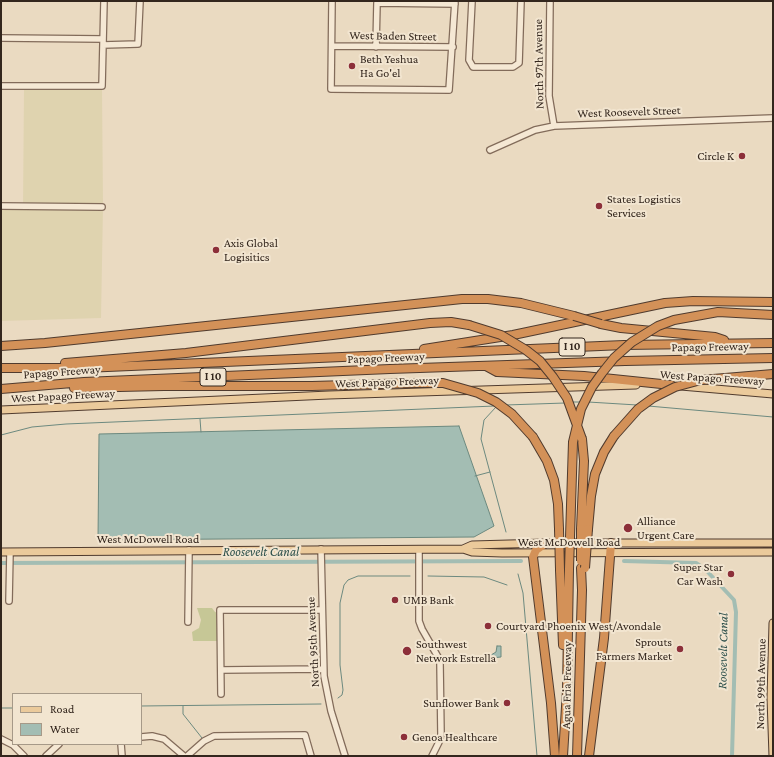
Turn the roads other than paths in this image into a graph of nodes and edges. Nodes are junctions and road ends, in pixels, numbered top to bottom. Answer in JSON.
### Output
{"nodes":[{"id":1,"x":104,"y":1,"type":"edge"},
{"id":2,"x":140,"y":1,"type":"edge"},
{"id":3,"x":332,"y":1,"type":"edge"},
{"id":4,"x":472,"y":1,"type":"edge"},
{"id":5,"x":520,"y":1,"type":"edge"},
{"id":6,"x":550,"y":1,"type":"edge"},
{"id":7,"x":428,"y":2,"type":"edge"},
{"id":8,"x":455,"y":3,"type":"edge"},
{"id":9,"x":1,"y":38,"type":"edge"},
{"id":10,"x":103,"y":42,"type":"junction"},
{"id":11,"x":332,"y":46,"type":"junction"},
{"id":12,"x":376,"y":47,"type":"junction"},
{"id":13,"x":453,"y":47,"type":"junction"},
{"id":14,"x":1,"y":86,"type":"edge"},
{"id":15,"x":773,"y":118,"type":"edge"},
{"id":16,"x":554,"y":126,"type":"junction"},
{"id":17,"x":490,"y":150,"type":"dead end"},
{"id":18,"x":1,"y":206,"type":"edge"},
{"id":19,"x":102,"y":207,"type":"dead end"},
{"id":20,"x":773,"y":302,"type":"edge"},
{"id":21,"x":773,"y":315,"type":"edge"},
{"id":22,"x":733,"y":342,"type":"junction"},
{"id":23,"x":770,"y":343,"type":"edge"},
{"id":24,"x":1,"y":346,"type":"edge"},
{"id":25,"x":412,"y":353,"type":"junction"},
{"id":26,"x":770,"y":358,"type":"edge"},
{"id":27,"x":486,"y":366,"type":"junction"},
{"id":28,"x":1,"y":368,"type":"edge"},
{"id":29,"x":35,"y":368,"type":"junction"},
{"id":30,"x":773,"y":374,"type":"edge"},
{"id":31,"x":671,"y":385,"type":"junction"},
{"id":32,"x":35,"y":386,"type":"junction"},
{"id":33,"x":1,"y":389,"type":"edge"},
{"id":34,"x":773,"y":394,"type":"edge"},
{"id":35,"x":1,"y":410,"type":"edge"},
{"id":36,"x":585,"y":529,"type":"junction"},
{"id":37,"x":611,"y":543,"type":"junction"},
{"id":38,"x":773,"y":543,"type":"edge"},
{"id":39,"x":546,"y":544,"type":"junction"},
{"id":40,"x":321,"y":549,"type":"junction"},
{"id":41,"x":419,"y":549,"type":"junction"},
{"id":42,"x":462,"y":549,"type":"junction"},
{"id":43,"x":189,"y":550,"type":"junction"},
{"id":44,"x":1,"y":552,"type":"edge"},
{"id":45,"x":10,"y":552,"type":"junction"},
{"id":46,"x":773,"y":552,"type":"edge"},
{"id":47,"x":534,"y":553,"type":"junction"},
{"id":48,"x":611,"y":553,"type":"junction"},
{"id":49,"x":9,"y":601,"type":"dead end"},
{"id":50,"x":322,"y":610,"type":"junction"},
{"id":51,"x":188,"y":622,"type":"dead end"},
{"id":52,"x":773,"y":622,"type":"edge"},
{"id":53,"x":323,"y":669,"type":"junction"},
{"id":54,"x":221,"y":670,"type":"junction"},
{"id":55,"x":221,"y":694,"type":"dead end"},
{"id":56,"x":565,"y":713,"type":"junction"},
{"id":57,"x":142,"y":736,"type":"edge"},
{"id":58,"x":1,"y":739,"type":"edge"},
{"id":59,"x":12,"y":744,"type":"edge"},
{"id":60,"x":13,"y":745,"type":"edge"},
{"id":61,"x":58,"y":745,"type":"edge"},
{"id":62,"x":121,"y":745,"type":"edge"},
{"id":63,"x":773,"y":746,"type":"edge"},
{"id":64,"x":24,"y":756,"type":"edge"},
{"id":65,"x":46,"y":756,"type":"edge"},
{"id":66,"x":122,"y":756,"type":"edge"},
{"id":67,"x":185,"y":756,"type":"edge"},
{"id":68,"x":311,"y":756,"type":"edge"},
{"id":69,"x":345,"y":756,"type":"edge"},
{"id":70,"x":432,"y":756,"type":"edge"},
{"id":71,"x":555,"y":756,"type":"edge"},
{"id":72,"x":563,"y":756,"type":"edge"},
{"id":73,"x":577,"y":756,"type":"edge"},
{"id":74,"x":589,"y":756,"type":"edge"},
{"id":75,"x":773,"y":756,"type":"edge"}],
"edges":[{"from":1,"to":10,"type":"street"},
{"from":2,"to":10,"type":"street"},
{"from":3,"to":11,"type":"street"},
{"from":4,"to":5,"type":"street"},
{"from":6,"to":16,"type":"street","name":"North 97th Avenue"},
{"from":7,"to":8,"type":"street"},
{"from":7,"to":12,"type":"street"},
{"from":8,"to":13,"type":"street"},
{"from":9,"to":10,"type":"street"},
{"from":10,"to":14,"type":"street"},
{"from":11,"to":12,"type":"street","name":"West Baden Street"},
{"from":11,"to":13,"type":"street"},
{"from":12,"to":13,"type":"street","name":"West Baden Street"},
{"from":15,"to":16,"type":"street","name":"West Roosevelt Street"},
{"from":16,"to":17,"type":"street","name":"West Roosevelt Street"},
{"from":18,"to":19,"type":"street"},
{"from":20,"to":25,"type":"highway"},
{"from":21,"to":56,"type":"highway","bridge":true},
{"from":22,"to":23,"type":"highway","name":"Papago Freeway","number":"I 10"},
{"from":22,"to":24,"type":"highway","bridge":true},
{"from":22,"to":25,"type":"highway","name":"Papago Freeway","number":"I 10"},
{"from":25,"to":29,"type":"highway","name":"Papago Freeway","number":"I 10"},
{"from":26,"to":27,"type":"highway","name":"Papago Freeway","number":"I 10"},
{"from":27,"to":31,"type":"highway"},
{"from":27,"to":32,"type":"highway","name":"Papago Freeway","number":"I 10"},
{"from":28,"to":29,"type":"highway","name":"Papago Freeway","number":"I 10"},
{"from":29,"to":36,"type":"highway","bridge":true},
{"from":30,"to":36,"type":"highway","bridge":true},
{"from":31,"to":34,"type":"main road","name":"West Papago Freeway"},
{"from":31,"to":35,"type":"main road","name":"West Papago Freeway"},
{"from":32,"to":33,"type":"highway","name":"Papago Freeway","number":"I 10"},
{"from":32,"to":56,"type":"highway","bridge":true},
{"from":36,"to":73,"type":"highway","name":"Agua Fria Freeway","bridge":true},
{"from":37,"to":38,"type":"main road","name":"West McDowell Road"},
{"from":37,"to":39,"type":"main road","name":"West McDowell Road"},
{"from":37,"to":48,"type":"highway"},
{"from":39,"to":42,"type":"main road","name":"West McDowell Road"},
{"from":39,"to":47,"type":"highway"},
{"from":40,"to":41,"type":"main road","name":"West McDowell Road"},
{"from":40,"to":43,"type":"main road","name":"West McDowell Road"},
{"from":40,"to":50,"type":"street","name":"North 95th Avenue"},
{"from":41,"to":42,"type":"main road","name":"West McDowell Road"},
{"from":41,"to":70,"type":"street"},
{"from":42,"to":47,"type":"main road","name":"West McDowell Road"},
{"from":43,"to":45,"type":"main road","name":"West McDowell Road"},
{"from":43,"to":51,"type":"street"},
{"from":44,"to":45,"type":"main road","name":"West McDowell Road"},
{"from":45,"to":49,"type":"street"},
{"from":46,"to":48,"type":"main road","name":"West McDowell Road"},
{"from":47,"to":48,"type":"main road","name":"West McDowell Road"},
{"from":47,"to":71,"type":"highway"},
{"from":48,"to":74,"type":"highway"},
{"from":50,"to":53,"type":"street","name":"North 95th Avenue"},
{"from":50,"to":54,"type":"street"},
{"from":52,"to":63,"type":"main road","name":"North 99th Avenue"},
{"from":53,"to":54,"type":"street"},
{"from":53,"to":69,"type":"street","name":"North 95th Avenue"},
{"from":54,"to":55,"type":"street"},
{"from":56,"to":72,"type":"highway","name":"Agua Fria Freeway"},
{"from":57,"to":67,"type":"street"},
{"from":58,"to":59,"type":"street"},
{"from":60,"to":64,"type":"street"},
{"from":61,"to":65,"type":"street"},
{"from":62,"to":66,"type":"street"},
{"from":63,"to":75,"type":"main road","name":"North 99th Avenue"},
{"from":67,"to":68,"type":"street"}]}
